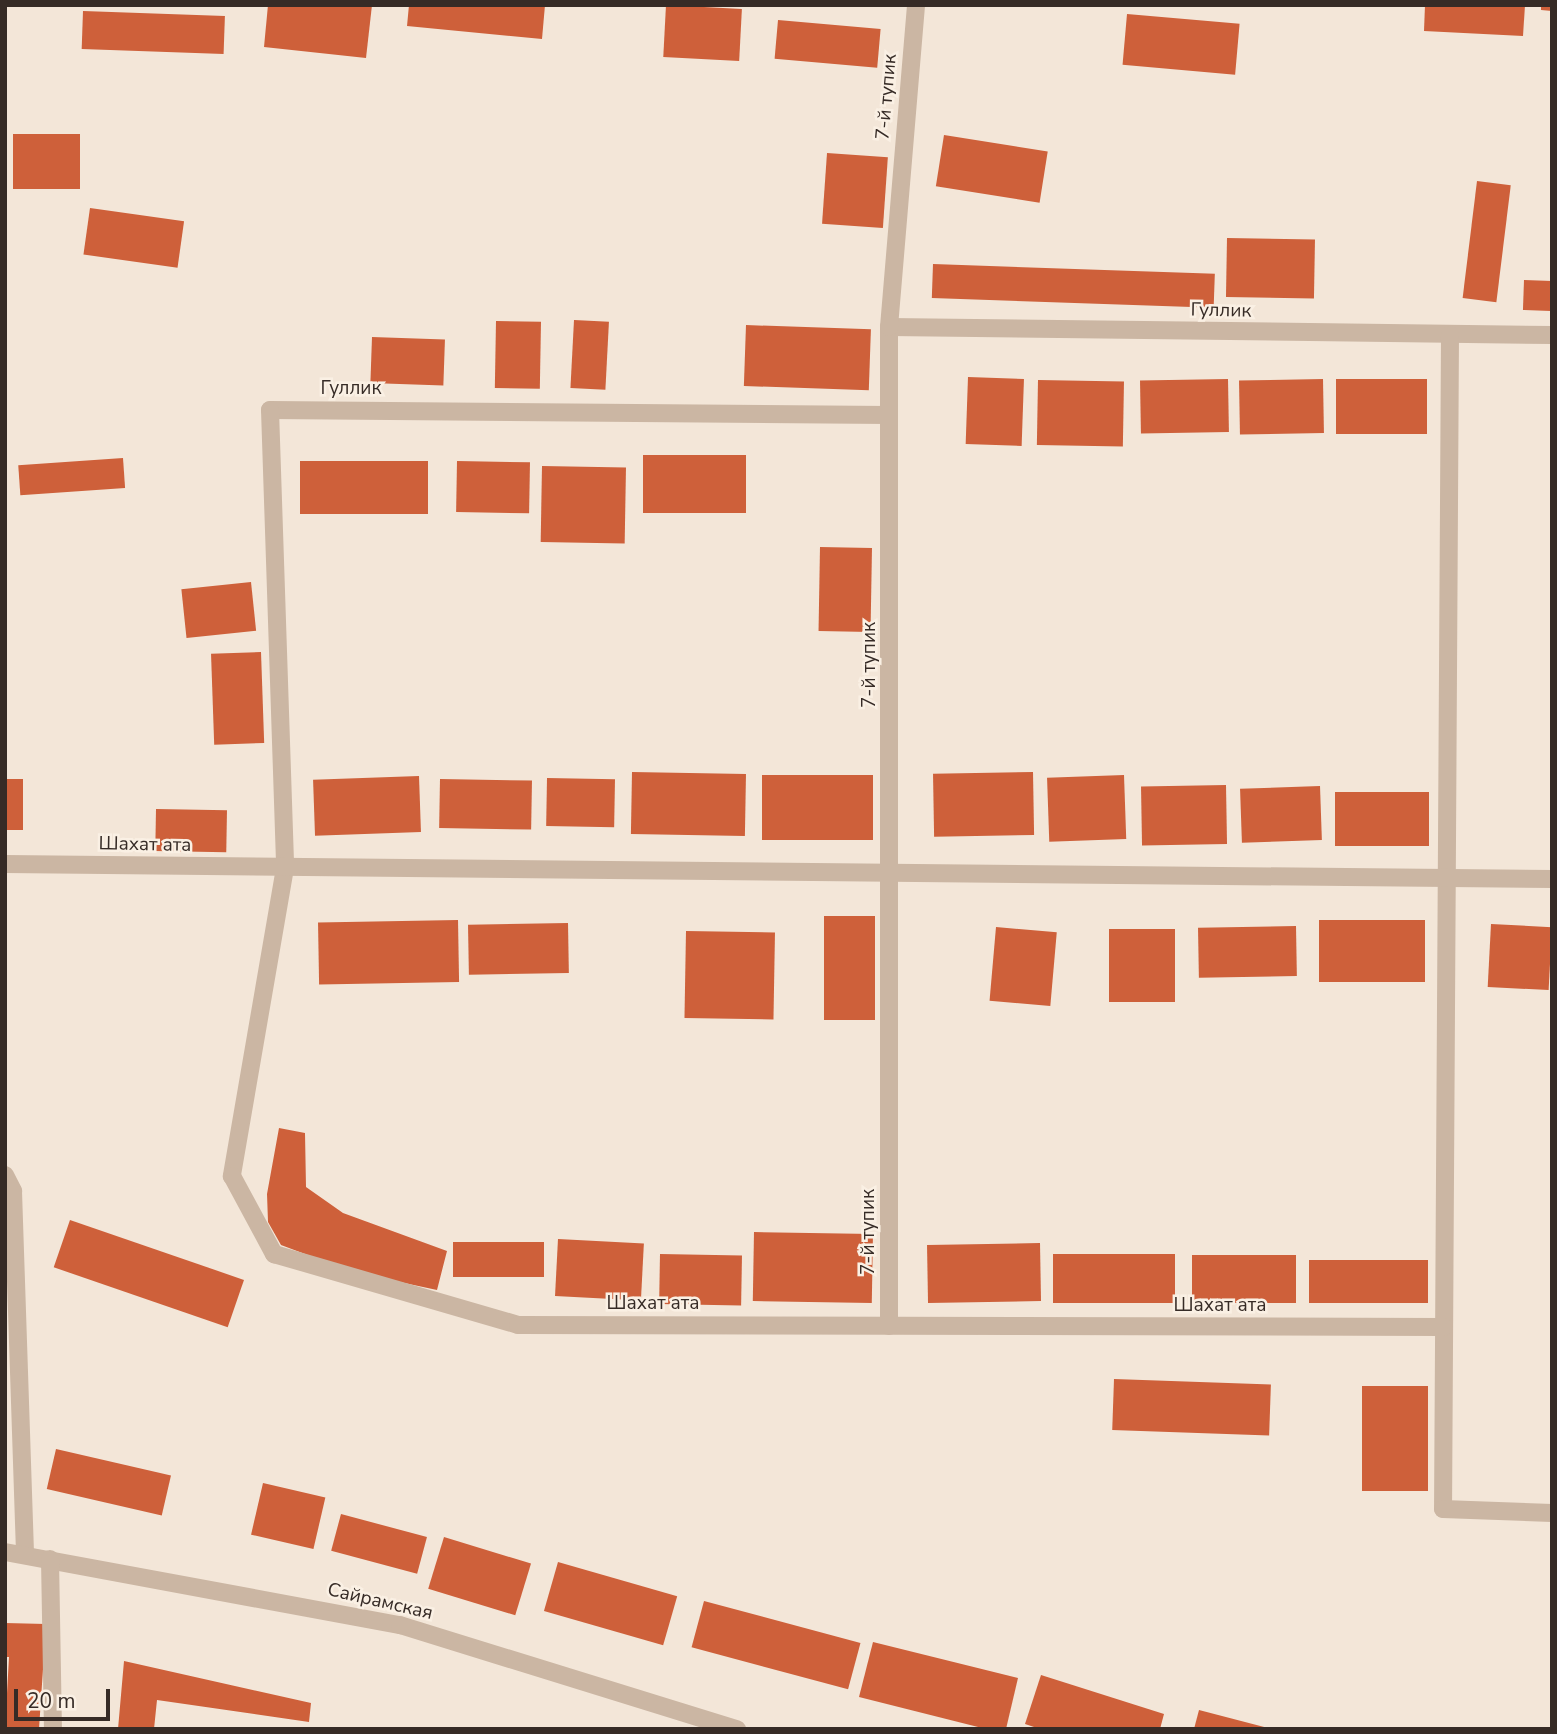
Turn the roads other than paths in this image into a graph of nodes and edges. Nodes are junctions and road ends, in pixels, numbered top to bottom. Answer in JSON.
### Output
{"nodes":[{"id":1,"x":915,"y":5,"type":"edge"},
{"id":2,"x":889,"y":327,"type":"junction"},
{"id":3,"x":1450,"y":335,"type":"junction"},
{"id":4,"x":1552,"y":335,"type":"edge"},
{"id":5,"x":890,"y":415,"type":"junction"},
{"id":6,"x":5,"y":864,"type":"edge"},
{"id":7,"x":285,"y":867,"type":"junction"},
{"id":8,"x":892,"y":873,"type":"junction"},
{"id":9,"x":1448,"y":878,"type":"junction"},
{"id":10,"x":1552,"y":880,"type":"edge"},
{"id":11,"x":5,"y":1175,"type":"edge"},
{"id":12,"x":889,"y":1326,"type":"junction"},
{"id":13,"x":1444,"y":1327,"type":"junction"},
{"id":14,"x":1552,"y":1513,"type":"edge"},
{"id":15,"x":5,"y":1552,"type":"edge"},
{"id":16,"x":25,"y":1555,"type":"junction"},
{"id":17,"x":50,"y":1559,"type":"junction"},
{"id":18,"x":53,"y":1729,"type":"edge"},
{"id":19,"x":737,"y":1729,"type":"edge"}],
"edges":[{"from":1,"to":2,"type":"street","name":"7-й тупик"},
{"from":2,"to":3,"type":"street","name":"Гуллик"},
{"from":2,"to":5,"type":"street","name":"7-й тупик"},
{"from":3,"to":4,"type":"street","name":"Гуллик"},
{"from":3,"to":9,"type":"street"},
{"from":5,"to":7,"type":"street","name":"Гуллик"},
{"from":5,"to":8,"type":"street","name":"7-й тупик"},
{"from":6,"to":7,"type":"street","name":"Шахат ата"},
{"from":7,"to":8,"type":"street","name":"Шахат ата"},
{"from":7,"to":12,"type":"street","name":"Шахат ата"},
{"from":8,"to":9,"type":"street","name":"Шахат ата"},
{"from":8,"to":12,"type":"street","name":"7-й тупик"},
{"from":9,"to":10,"type":"street","name":"Шахат ата"},
{"from":9,"to":13,"type":"street"},
{"from":11,"to":16,"type":"street"},
{"from":12,"to":13,"type":"street","name":"Шахат ата"},
{"from":13,"to":14,"type":"street"},
{"from":15,"to":16,"type":"street","name":"Сайрамская"},
{"from":16,"to":17,"type":"street","name":"Сайрамская"},
{"from":17,"to":18,"type":"street"},
{"from":17,"to":19,"type":"street","name":"Сайрамская"}]}
